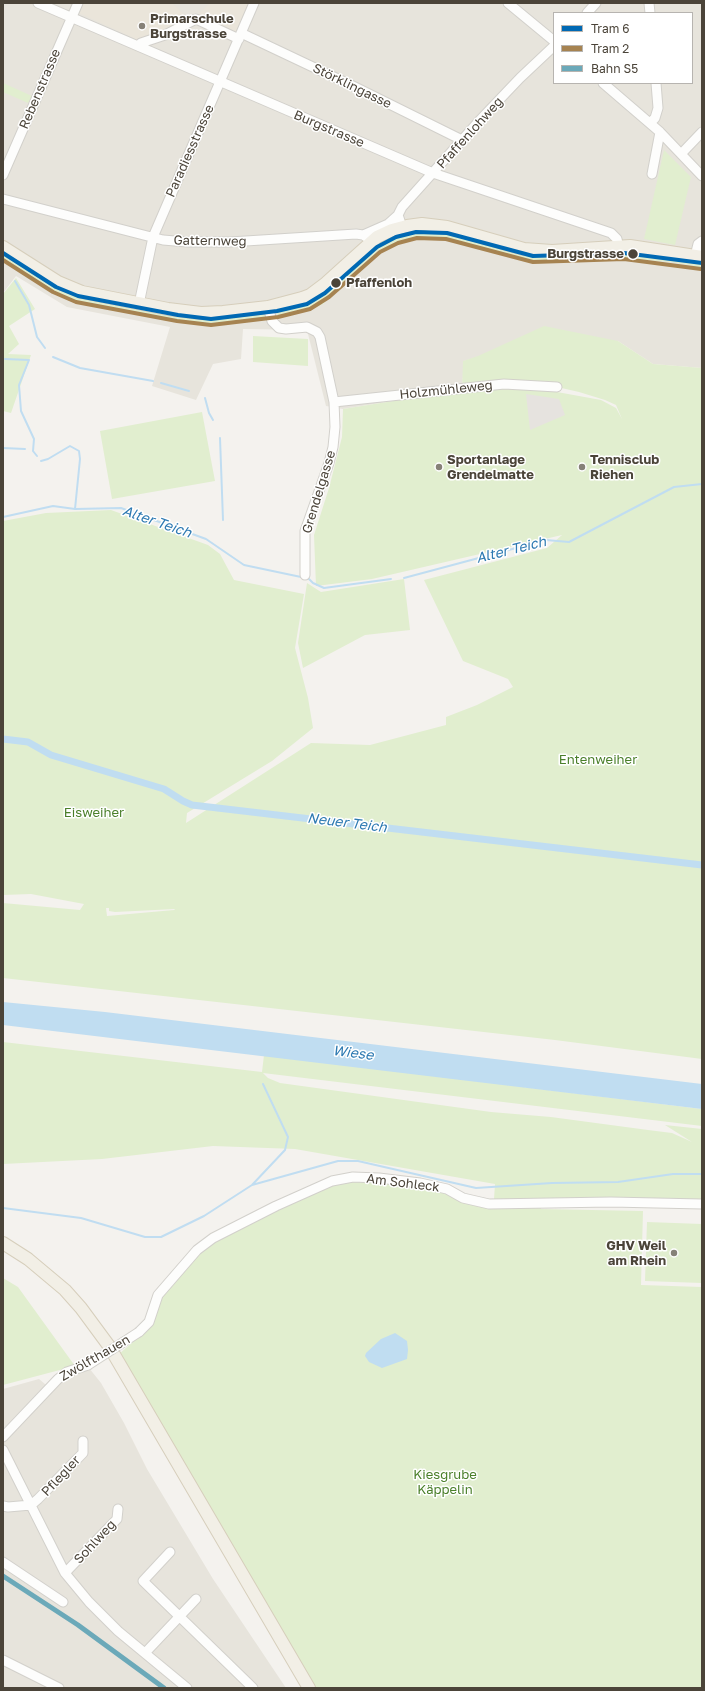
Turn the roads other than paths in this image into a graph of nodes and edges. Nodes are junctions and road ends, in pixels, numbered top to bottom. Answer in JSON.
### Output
{"nodes":[{"id":1,"x":38,"y":3,"type":"edge"},
{"id":2,"x":78,"y":3,"type":"edge"},
{"id":3,"x":254,"y":3,"type":"edge"},
{"id":4,"x":508,"y":3,"type":"edge"},
{"id":5,"x":596,"y":3,"type":"edge"},
{"id":6,"x":588,"y":12,"type":"edge"},
{"id":7,"x":72,"y":18,"type":"junction"},
{"id":8,"x":240,"y":36,"type":"junction"},
{"id":9,"x":553,"y":40,"type":"edge"},
{"id":10,"x":138,"y":46,"type":"junction"},
{"id":11,"x":553,"y":47,"type":"edge"},
{"id":12,"x":220,"y":82,"type":"junction"},
{"id":13,"x":604,"y":84,"type":"edge"},
{"id":14,"x":656,"y":84,"type":"edge"},
{"id":15,"x":650,"y":124,"type":"junction"},
{"id":16,"x":660,"y":132,"type":"junction"},
{"id":17,"x":702,"y":132,"type":"edge"},
{"id":18,"x":462,"y":140,"type":"junction"},
{"id":19,"x":681,"y":154,"type":"junction"},
{"id":20,"x":433,"y":173,"type":"junction"},
{"id":21,"x":652,"y":174,"type":"dead end"},
{"id":22,"x":3,"y":175,"type":"edge"},
{"id":23,"x":702,"y":176,"type":"edge"},
{"id":24,"x":3,"y":200,"type":"edge"},
{"id":25,"x":400,"y":221,"type":"junction"},
{"id":26,"x":153,"y":237,"type":"junction"},
{"id":27,"x":368,"y":238,"type":"junction"},
{"id":28,"x":702,"y":241,"type":"edge"},
{"id":29,"x":3,"y":247,"type":"edge"},
{"id":30,"x":619,"y":247,"type":"junction"},
{"id":31,"x":699,"y":256,"type":"edge"},
{"id":32,"x":139,"y":304,"type":"junction"},
{"id":33,"x":268,"y":307,"type":"junction"},
{"id":34,"x":557,"y":387,"type":"dead end"},
{"id":35,"x":334,"y":402,"type":"junction"},
{"id":36,"x":305,"y":575,"type":"dead end"},
{"id":37,"x":702,"y":1204,"type":"edge"},
{"id":38,"x":3,"y":1243,"type":"edge"},
{"id":39,"x":139,"y":1332,"type":"joint"},
{"id":40,"x":3,"y":1437,"type":"edge"},
{"id":41,"x":83,"y":1441,"type":"dead end"},
{"id":42,"x":3,"y":1450,"type":"edge"},
{"id":43,"x":31,"y":1505,"type":"junction"},
{"id":44,"x":6,"y":1507,"type":"edge"},
{"id":45,"x":118,"y":1509,"type":"dead end"},
{"id":46,"x":3,"y":1516,"type":"edge"},
{"id":47,"x":170,"y":1552,"type":"dead end"},
{"id":48,"x":3,"y":1562,"type":"edge"},
{"id":49,"x":65,"y":1573,"type":"junction"},
{"id":50,"x":196,"y":1599,"type":"dead end"},
{"id":51,"x":63,"y":1602,"type":"dead end"},
{"id":52,"x":179,"y":1617,"type":"junction"},
{"id":53,"x":145,"y":1653,"type":"junction"},
{"id":54,"x":3,"y":1660,"type":"edge"},
{"id":55,"x":48,"y":1685,"type":"edge"},
{"id":56,"x":59,"y":1688,"type":"edge"},
{"id":57,"x":187,"y":1688,"type":"edge"},
{"id":58,"x":253,"y":1688,"type":"edge"},
{"id":59,"x":309,"y":1688,"type":"edge"}],
"edges":[{"from":1,"to":7,"type":"street","name":"Burgstrasse"},
{"from":2,"to":7,"type":"street","name":"Rebenstrasse"},
{"from":3,"to":8,"type":"street","name":"Paradiesstrasse"},
{"from":4,"to":9,"type":"street"},
{"from":5,"to":6,"type":"street"},
{"from":7,"to":10,"type":"street","name":"Burgstrasse"},
{"from":7,"to":22,"type":"street","name":"Rebenstrasse"},
{"from":8,"to":10,"type":"street","name":"Störklingasse"},
{"from":8,"to":12,"type":"street","name":"Paradiesstrasse"},
{"from":8,"to":18,"type":"street","name":"Störklingasse"},
{"from":10,"to":12,"type":"street","name":"Burgstrasse"},
{"from":11,"to":18,"type":"street","name":"Pfaffenlohweg"},
{"from":12,"to":20,"type":"street","name":"Burgstrasse"},
{"from":12,"to":26,"type":"street","name":"Paradiesstrasse"},
{"from":13,"to":15,"type":"street"},
{"from":14,"to":15,"type":"street"},
{"from":15,"to":16,"type":"street"},
{"from":16,"to":19,"type":"street"},
{"from":16,"to":21,"type":"street"},
{"from":17,"to":19,"type":"street"},
{"from":18,"to":20,"type":"street","name":"Pfaffenlohweg"},
{"from":19,"to":23,"type":"street"},
{"from":20,"to":25,"type":"street","name":"Pfaffenlohweg"},
{"from":20,"to":30,"type":"street","name":"Burgstrasse"},
{"from":24,"to":26,"type":"street","name":"Gatternweg"},
{"from":25,"to":27,"type":"main road"},
{"from":25,"to":30,"type":"main road"},
{"from":26,"to":27,"type":"street","name":"Gatternweg"},
{"from":26,"to":32,"type":"street","name":"Paradiesstrasse"},
{"from":27,"to":33,"type":"main road"},
{"from":28,"to":31,"type":"street"},
{"from":29,"to":32,"type":"main road"},
{"from":30,"to":31,"type":"main road"},
{"from":32,"to":33,"type":"main road"},
{"from":33,"to":35,"type":"street","name":"Grendelgasse"},
{"from":34,"to":35,"type":"street","name":"Holzmühleweg"},
{"from":35,"to":36,"type":"street","name":"Grendelgasse"},
{"from":37,"to":39,"type":"street","name":"Am Sohleck"},
{"from":38,"to":59,"type":"main road"},
{"from":39,"to":40,"type":"street","name":"Zwölfthauen","bridge":true},
{"from":41,"to":43,"type":"street","name":"Pflegler"},
{"from":42,"to":43,"type":"street"},
{"from":43,"to":44,"type":"street"},
{"from":43,"to":49,"type":"street"},
{"from":44,"to":46,"type":"street"},
{"from":45,"to":49,"type":"street","name":"Sohlweg"},
{"from":47,"to":52,"type":"street"},
{"from":48,"to":51,"type":"street"},
{"from":49,"to":53,"type":"street"},
{"from":50,"to":52,"type":"street"},
{"from":52,"to":53,"type":"street"},
{"from":52,"to":58,"type":"street"},
{"from":53,"to":57,"type":"street"},
{"from":54,"to":55,"type":"street"},
{"from":55,"to":56,"type":"street"}]}
